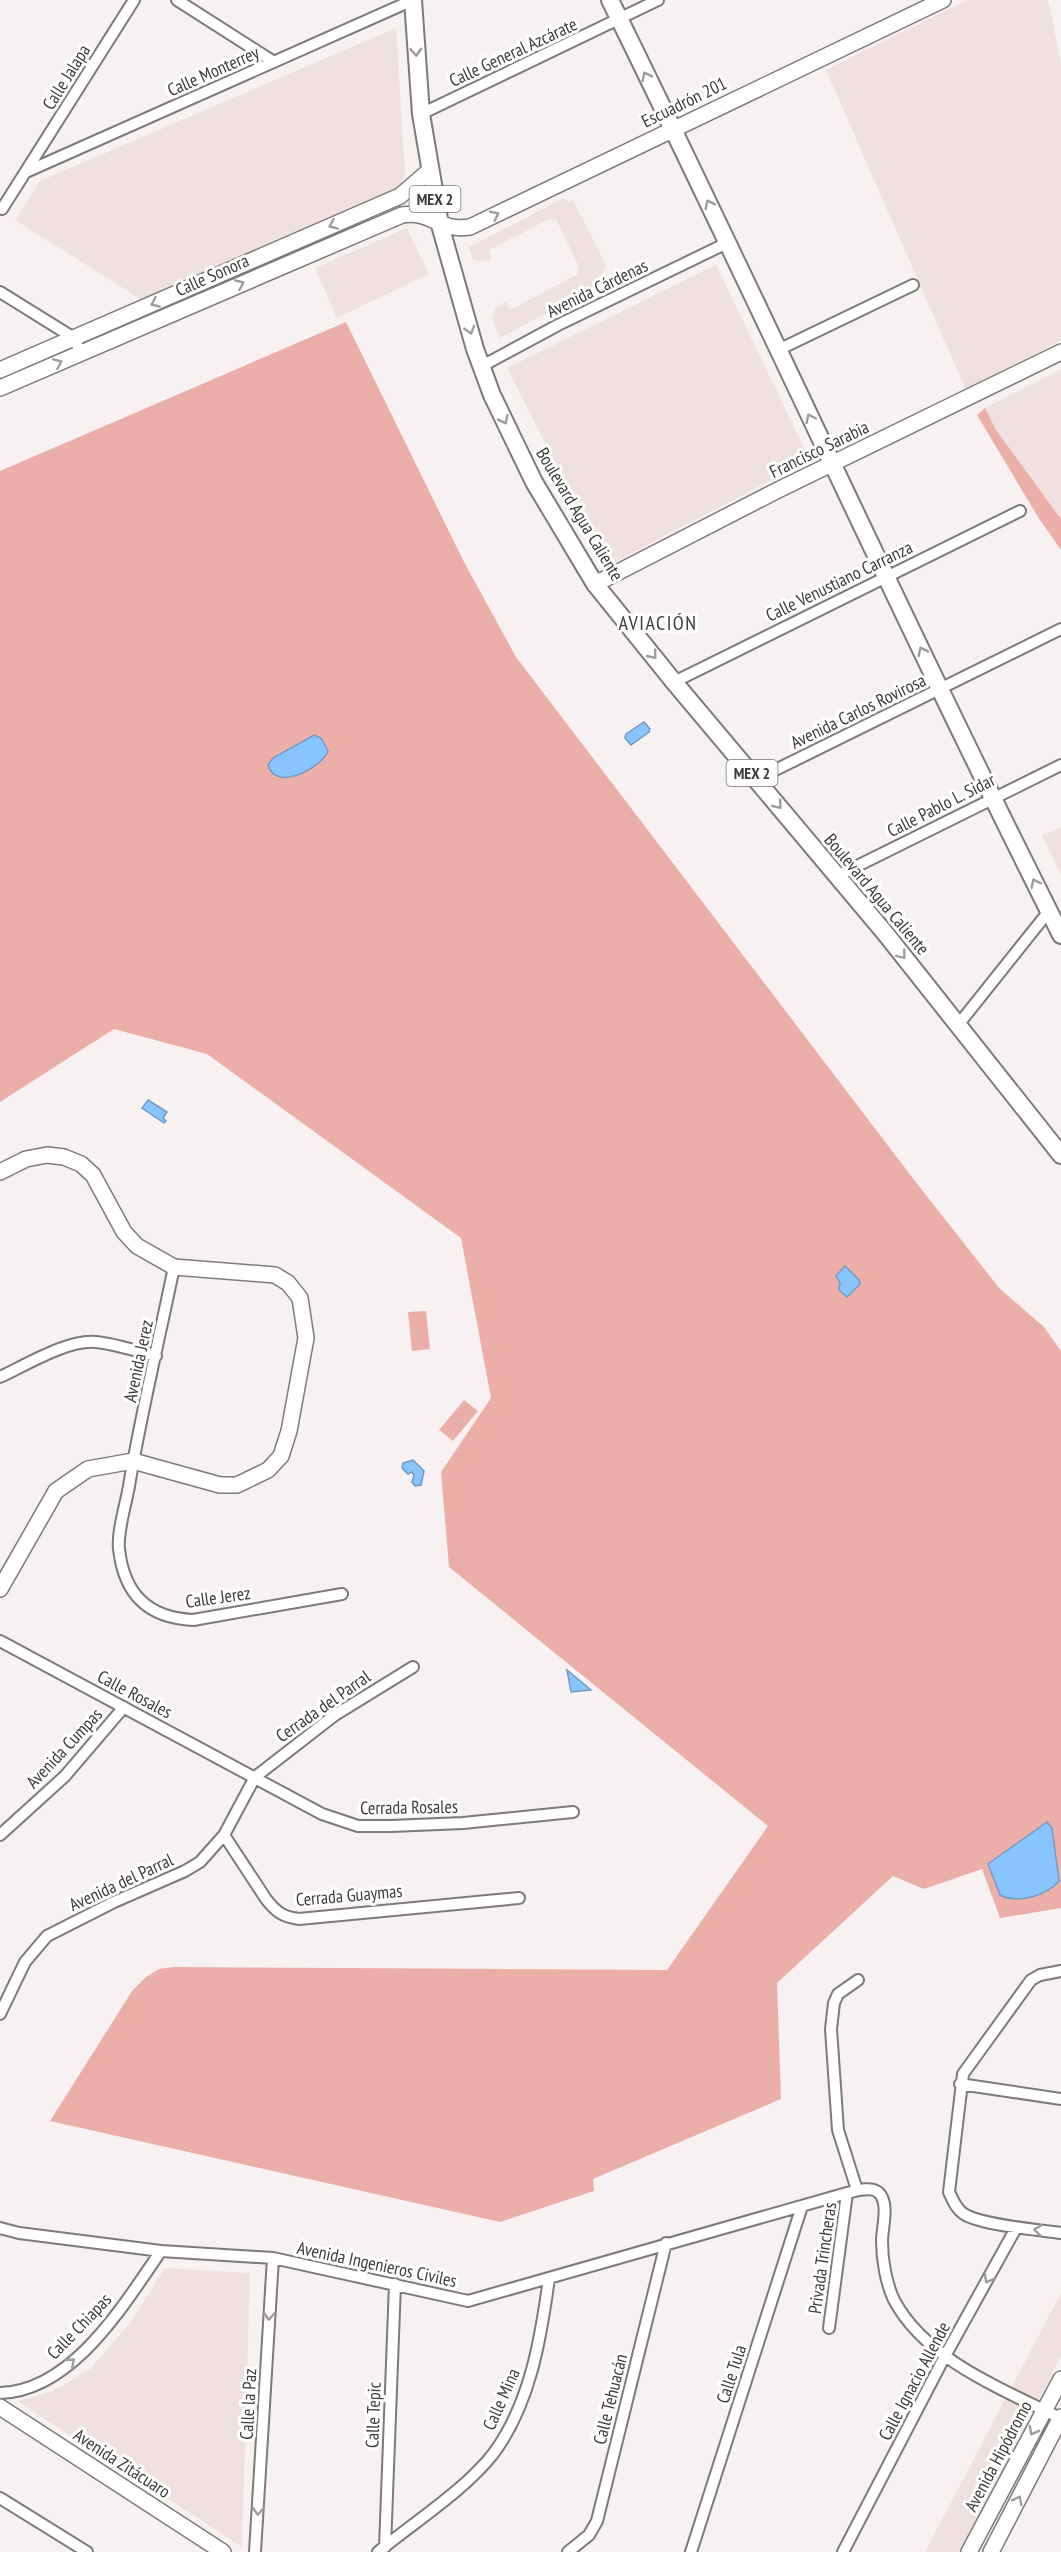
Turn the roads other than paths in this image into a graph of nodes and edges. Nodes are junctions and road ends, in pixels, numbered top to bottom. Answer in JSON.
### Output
{"nodes":[{"id":1,"x":134,"y":0,"type":"edge"},
{"id":2,"x":177,"y":0,"type":"edge"},
{"id":3,"x":413,"y":0,"type":"edge"},
{"id":4,"x":610,"y":0,"type":"edge"},
{"id":5,"x":658,"y":0,"type":"edge"},
{"id":6,"x":943,"y":0,"type":"edge"},
{"id":7,"x":619,"y":20,"type":"junction"},
{"id":8,"x":274,"y":62,"type":"junction"},
{"id":9,"x":421,"y":114,"type":"junction"},
{"id":10,"x":672,"y":129,"type":"junction"},
{"id":11,"x":429,"y":171,"type":"junction"},
{"id":12,"x":26,"y":172,"type":"junction"},
{"id":13,"x":3,"y":209,"type":"dead end"},
{"id":14,"x":440,"y":225,"type":"junction"},
{"id":15,"x":729,"y":242,"type":"junction"},
{"id":16,"x":913,"y":285,"type":"dead end"},
{"id":17,"x":0,"y":292,"type":"edge"},
{"id":18,"x":74,"y":338,"type":"junction"},
{"id":19,"x":778,"y":350,"type":"junction"},
{"id":20,"x":1061,"y":352,"type":"edge"},
{"id":21,"x":81,"y":353,"type":"junction"},
{"id":22,"x":482,"y":366,"type":"junction"},
{"id":23,"x":0,"y":370,"type":"edge"},
{"id":24,"x":0,"y":388,"type":"edge"},
{"id":25,"x":832,"y":464,"type":"junction"},
{"id":26,"x":1020,"y":511,"type":"dead end"},
{"id":27,"x":886,"y":575,"type":"junction"},
{"id":28,"x":595,"y":584,"type":"junction"},
{"id":29,"x":1061,"y":629,"type":"edge"},
{"id":30,"x":674,"y":682,"type":"junction"},
{"id":31,"x":940,"y":688,"type":"junction"},
{"id":32,"x":1061,"y":765,"type":"edge"},
{"id":33,"x":757,"y":779,"type":"junction"},
{"id":34,"x":992,"y":798,"type":"junction"},
{"id":35,"x":837,"y":876,"type":"junction"},
{"id":36,"x":1049,"y":911,"type":"junction"},
{"id":37,"x":1061,"y":935,"type":"edge"},
{"id":38,"x":958,"y":1025,"type":"junction"},
{"id":39,"x":1061,"y":1154,"type":"edge"},
{"id":40,"x":0,"y":1172,"type":"edge"},
{"id":41,"x":174,"y":1267,"type":"junction"},
{"id":42,"x":156,"y":1356,"type":"junction"},
{"id":43,"x":0,"y":1377,"type":"edge"},
{"id":44,"x":133,"y":1461,"type":"junction"},
{"id":45,"x":0,"y":1589,"type":"edge"},
{"id":46,"x":342,"y":1594,"type":"dead end"},
{"id":47,"x":0,"y":1641,"type":"edge"},
{"id":48,"x":413,"y":1667,"type":"dead end"},
{"id":49,"x":124,"y":1707,"type":"junction"},
{"id":50,"x":255,"y":1777,"type":"junction"},
{"id":51,"x":573,"y":1812,"type":"dead end"},
{"id":52,"x":0,"y":1835,"type":"edge"},
{"id":53,"x":224,"y":1835,"type":"junction"},
{"id":54,"x":519,"y":1898,"type":"dead end"},
{"id":55,"x":1061,"y":1971,"type":"edge"},
{"id":56,"x":858,"y":1980,"type":"dead end"},
{"id":57,"x":0,"y":2014,"type":"edge"},
{"id":58,"x":960,"y":2084,"type":"junction"},
{"id":59,"x":1061,"y":2098,"type":"edge"},
{"id":60,"x":852,"y":2192,"type":"junction"},
{"id":61,"x":802,"y":2206,"type":"junction"},
{"id":62,"x":0,"y":2228,"type":"edge"},
{"id":63,"x":1016,"y":2228,"type":"junction"},
{"id":64,"x":1061,"y":2233,"type":"edge"},
{"id":65,"x":666,"y":2243,"type":"junction"},
{"id":66,"x":161,"y":2251,"type":"junction"},
{"id":67,"x":273,"y":2258,"type":"junction"},
{"id":68,"x":549,"y":2278,"type":"junction"},
{"id":69,"x":395,"y":2284,"type":"junction"},
{"id":70,"x":829,"y":2328,"type":"dead end"},
{"id":71,"x":945,"y":2356,"type":"junction"},
{"id":72,"x":1061,"y":2379,"type":"edge"},
{"id":73,"x":0,"y":2393,"type":"edge"},
{"id":74,"x":0,"y":2407,"type":"edge"},
{"id":75,"x":1044,"y":2410,"type":"junction"},
{"id":76,"x":1060,"y":2417,"type":"edge"},
{"id":77,"x":0,"y":2498,"type":"edge"},
{"id":78,"x":381,"y":2549,"type":"edge"},
{"id":79,"x":846,"y":2551,"type":"edge"},
{"id":80,"x":87,"y":2552,"type":"edge"},
{"id":81,"x":224,"y":2552,"type":"edge"},
{"id":82,"x":255,"y":2552,"type":"edge"},
{"id":83,"x":568,"y":2552,"type":"edge"},
{"id":84,"x":691,"y":2552,"type":"edge"},
{"id":85,"x":969,"y":2552,"type":"edge"},
{"id":86,"x":991,"y":2552,"type":"edge"}],
"edges":[{"from":1,"to":12,"type":"street","name":"Calle Jalapa"},
{"from":2,"to":8,"type":"street"},
{"from":3,"to":8,"type":"street","name":"Calle Monterrey"},
{"from":3,"to":9,"type":"main road","name":"Boulevard Agua Caliente","number":"MEX 2","one_way":true},
{"from":4,"to":7,"type":"main road"},
{"from":5,"to":7,"type":"street","name":"Calle General Azcárate"},
{"from":6,"to":10,"type":"street","name":"Escuadrón 201"},
{"from":7,"to":9,"type":"street","name":"Calle General Azcárate"},
{"from":10,"to":7,"type":"main road","one_way":true},
{"from":8,"to":12,"type":"street","name":"Calle Monterrey"},
{"from":9,"to":11,"type":"main road","name":"Boulevard Agua Caliente","number":"MEX 2"},
{"from":14,"to":10,"type":"street","name":"Escuadrón 201","one_way":true},
{"from":15,"to":10,"type":"main road","one_way":true},
{"from":11,"to":14,"type":"main road","name":"Boulevard Agua Caliente","number":"MEX 2"},
{"from":11,"to":18,"type":"street","name":"Calle Sonora","one_way":true},
{"from":12,"to":13,"type":"street","name":"Calle Jalapa"},
{"from":21,"to":14,"type":"street","name":"Calle Sonora","one_way":true},
{"from":14,"to":22,"type":"main road","name":"Boulevard Agua Caliente","number":"MEX 2","one_way":true},
{"from":15,"to":19,"type":"main road"},
{"from":15,"to":22,"type":"street","name":"Avenida Cárdenas"},
{"from":16,"to":19,"type":"street"},
{"from":17,"to":18,"type":"street"},
{"from":18,"to":21,"type":"street"},
{"from":18,"to":23,"type":"street","name":"Calle Sonora"},
{"from":25,"to":19,"type":"main road","one_way":true},
{"from":20,"to":25,"type":"street","name":"Francisco Sarabia"},
{"from":24,"to":21,"type":"street","name":"Calle Sonora","one_way":true},
{"from":22,"to":28,"type":"main road","name":"Boulevard Agua Caliente","number":"MEX 2","one_way":true},
{"from":25,"to":27,"type":"main road"},
{"from":25,"to":28,"type":"street","name":"Francisco Sarabia"},
{"from":26,"to":27,"type":"street","name":"Calle Venustiano Carranza"},
{"from":27,"to":30,"type":"street","name":"Calle Venustiano Carranza"},
{"from":31,"to":27,"type":"main road","one_way":true},
{"from":28,"to":30,"type":"main road","name":"Boulevard Agua Caliente","number":"MEX 2","one_way":true},
{"from":29,"to":31,"type":"street","name":"Avenida Carlos Rovirosa"},
{"from":30,"to":33,"type":"main road","name":"Boulevard Agua Caliente","number":"MEX 2"},
{"from":31,"to":33,"type":"street","name":"Avenida Carlos Rovirosa"},
{"from":31,"to":34,"type":"main road"},
{"from":32,"to":34,"type":"street","name":"Calle Pablo L. Sidar"},
{"from":33,"to":35,"type":"main road","name":"Boulevard Agua Caliente","number":"MEX 2","one_way":true},
{"from":34,"to":35,"type":"street","name":"Calle Pablo L. Sidar"},
{"from":36,"to":34,"type":"main road","one_way":true},
{"from":35,"to":38,"type":"main road","name":"Boulevard Agua Caliente","number":"MEX 2","one_way":true},
{"from":36,"to":37,"type":"main road"},
{"from":36,"to":38,"type":"street"},
{"from":38,"to":39,"type":"main road","name":"Boulevard Agua Caliente","number":"MEX 2"},
{"from":40,"to":41,"type":"street"},
{"from":41,"to":42,"type":"street","name":"Avenida Jerez"},
{"from":41,"to":44,"type":"street"},
{"from":42,"to":43,"type":"street"},
{"from":42,"to":44,"type":"street","name":"Avenida Jerez"},
{"from":44,"to":45,"type":"street"},
{"from":44,"to":46,"type":"street","name":"Calle Jerez"},
{"from":47,"to":49,"type":"street","name":"Calle Rosales"},
{"from":48,"to":50,"type":"street","name":"Cerrada del Parral"},
{"from":49,"to":50,"type":"street","name":"Calle Rosales"},
{"from":49,"to":52,"type":"street","name":"Avenida Cumpas"},
{"from":50,"to":51,"type":"street","name":"Cerrada Rosales"},
{"from":50,"to":53,"type":"street","name":"Avenida del Parral"},
{"from":53,"to":54,"type":"street","name":"Cerrada Guaymas"},
{"from":53,"to":57,"type":"street","name":"Avenida del Parral"},
{"from":55,"to":58,"type":"street"},
{"from":56,"to":60,"type":"street"},
{"from":58,"to":59,"type":"street"},
{"from":58,"to":63,"type":"street"},
{"from":60,"to":61,"type":"street","name":"Avenida Ingenieros Civiles"},
{"from":60,"to":70,"type":"street","name":"Privada Trincheras"},
{"from":60,"to":71,"type":"street","name":"Avenida Ingenieros Civiles"},
{"from":61,"to":65,"type":"street","name":"Avenida Ingenieros Civiles"},
{"from":61,"to":84,"type":"street","name":"Calle Tula"},
{"from":62,"to":66,"type":"street","name":"Avenida Ingenieros Civiles"},
{"from":64,"to":63,"type":"street","one_way":true},
{"from":63,"to":71,"type":"street","name":"Calle Ignacio Allende","one_way":true},
{"from":65,"to":68,"type":"street","name":"Avenida Ingenieros Civiles"},
{"from":65,"to":83,"type":"street","name":"Calle Tehuacán"},
{"from":66,"to":67,"type":"street","name":"Avenida Ingenieros Civiles"},
{"from":73,"to":66,"type":"street","name":"Calle Chiapas","one_way":true},
{"from":67,"to":69,"type":"street","name":"Avenida Ingenieros Civiles"},
{"from":67,"to":82,"type":"street","name":"Calle la Paz","one_way":true},
{"from":68,"to":69,"type":"street","name":"Avenida Ingenieros Civiles"},
{"from":68,"to":78,"type":"street","name":"Calle Mina"},
{"from":69,"to":78,"type":"street","name":"Calle Tepic"},
{"from":71,"to":75,"type":"street"},
{"from":71,"to":79,"type":"street","name":"Calle Ignacio Allende"},
{"from":72,"to":75,"type":"street","name":"Avenida Hipódromo"},
{"from":74,"to":81,"type":"street","name":"Avenida Zitácuaro"},
{"from":75,"to":76,"type":"street"},
{"from":75,"to":85,"type":"street","name":"Avenida Hipódromo","one_way":true},
{"from":86,"to":76,"type":"street","name":"Avenida Hipódromo","one_way":true},
{"from":77,"to":80,"type":"street"}]}
